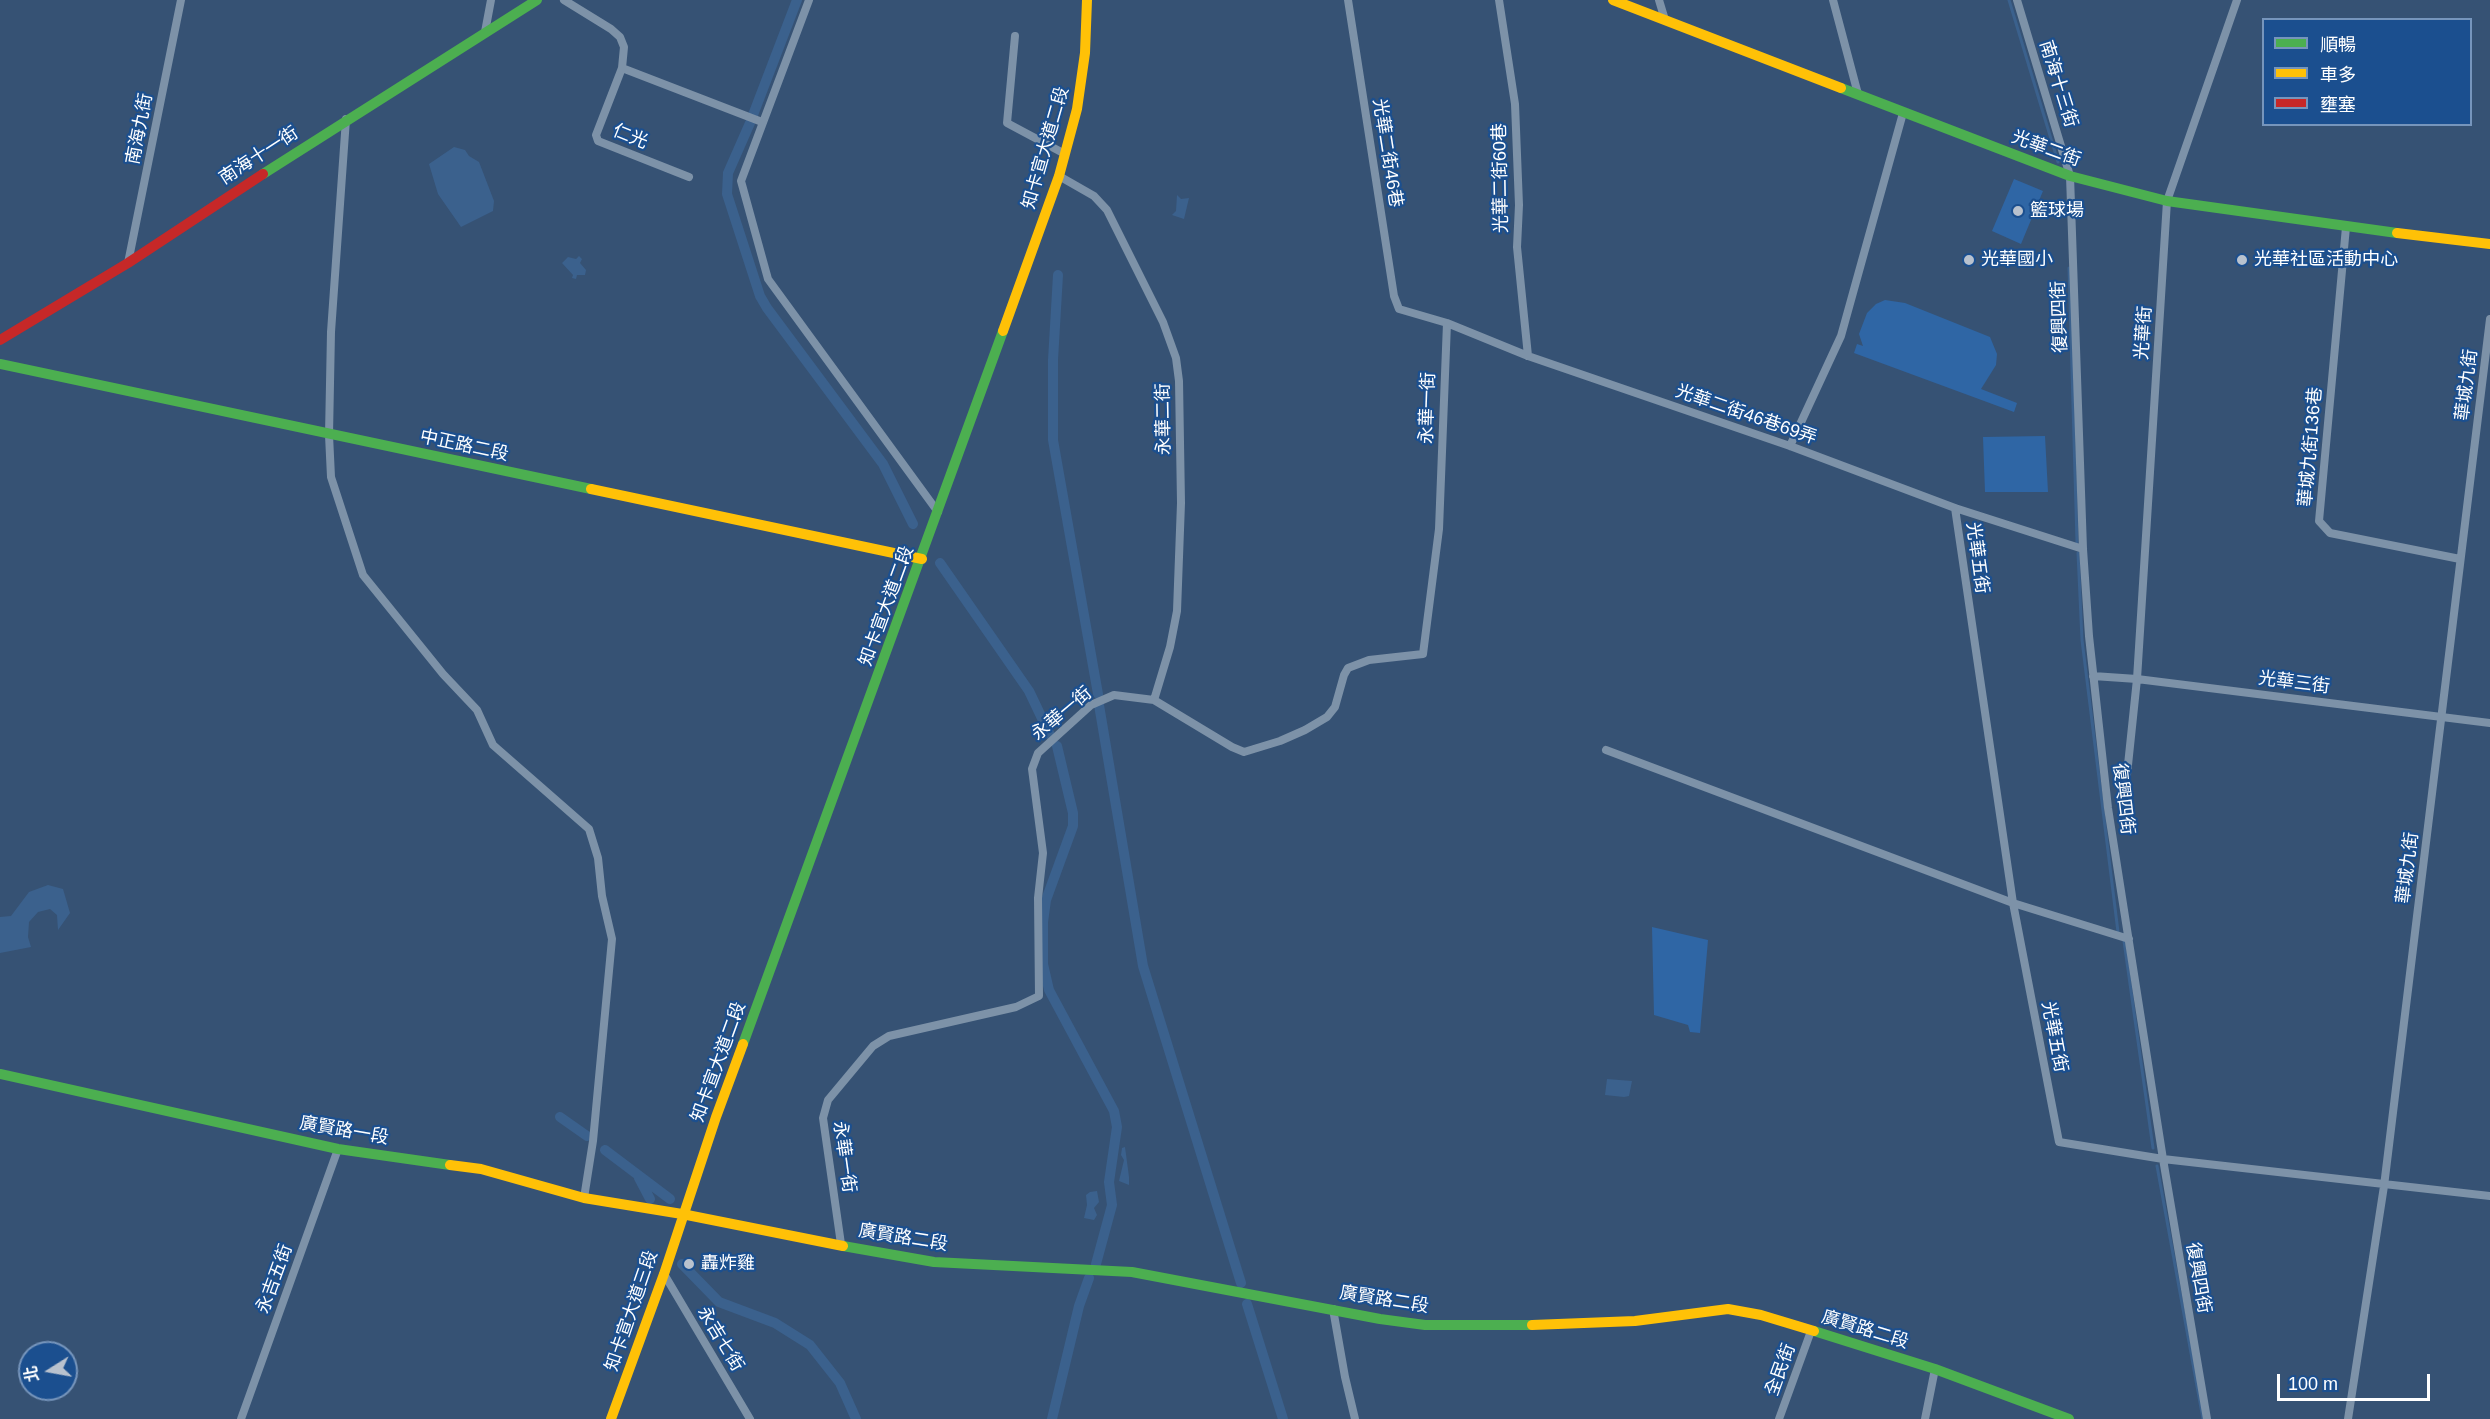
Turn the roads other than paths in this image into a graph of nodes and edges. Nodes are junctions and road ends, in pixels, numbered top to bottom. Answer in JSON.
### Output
{"nodes":[{"id":1,"x":181,"y":0,"type":"edge"},
{"id":2,"x":491,"y":0,"type":"edge"},
{"id":3,"x":537,"y":0,"type":"edge"},
{"id":4,"x":564,"y":0,"type":"edge"},
{"id":5,"x":809,"y":0,"type":"edge"},
{"id":6,"x":1087,"y":0,"type":"edge"},
{"id":7,"x":1348,"y":0,"type":"edge"},
{"id":8,"x":1498,"y":0,"type":"edge"},
{"id":9,"x":1613,"y":0,"type":"edge"},
{"id":10,"x":1659,"y":0,"type":"edge"},
{"id":11,"x":1833,"y":0,"type":"edge"},
{"id":12,"x":2017,"y":0,"type":"edge"},
{"id":13,"x":2237,"y":0,"type":"edge"},
{"id":14,"x":1665,"y":20,"type":"junction"},
{"id":15,"x":485,"y":32,"type":"junction"},
{"id":16,"x":1015,"y":36,"type":"dead end"},
{"id":17,"x":622,"y":68,"type":"junction"},
{"id":18,"x":1858,"y":94,"type":"junction"},
{"id":19,"x":1903,"y":113,"type":"junction"},
{"id":20,"x":346,"y":120,"type":"junction"},
{"id":21,"x":762,"y":122,"type":"junction"},
{"id":22,"x":1065,"y":154,"type":"junction"},
{"id":23,"x":1059,"y":176,"type":"junction"},
{"id":24,"x":2070,"y":176,"type":"junction"},
{"id":25,"x":689,"y":177,"type":"dead end"},
{"id":26,"x":2167,"y":201,"type":"junction"},
{"id":27,"x":2346,"y":227,"type":"junction"},
{"id":28,"x":2490,"y":244,"type":"edge"},
{"id":29,"x":128,"y":263,"type":"junction"},
{"id":30,"x":1399,"y":309,"type":"joint"},
{"id":31,"x":2490,"y":319,"type":"edge"},
{"id":32,"x":1447,"y":323,"type":"junction"},
{"id":33,"x":0,"y":340,"type":"edge"},
{"id":34,"x":1528,"y":356,"type":"junction"},
{"id":35,"x":0,"y":364,"type":"edge"},
{"id":36,"x":329,"y":435,"type":"junction"},
{"id":37,"x":1790,"y":446,"type":"junction"},
{"id":38,"x":1955,"y":508,"type":"junction"},
{"id":39,"x":938,"y":512,"type":"junction"},
{"id":40,"x":2083,"y":549,"type":"junction"},
{"id":41,"x":922,"y":559,"type":"junction"},
{"id":42,"x":2460,"y":559,"type":"junction"},
{"id":43,"x":2093,"y":676,"type":"junction"},
{"id":44,"x":2137,"y":679,"type":"junction"},
{"id":45,"x":1154,"y":700,"type":"junction"},
{"id":46,"x":2441,"y":717,"type":"junction"},
{"id":47,"x":2490,"y":723,"type":"edge"},
{"id":48,"x":1606,"y":750,"type":"dead end"},
{"id":49,"x":2126,"y":784,"type":"dead end"},
{"id":50,"x":2013,"y":903,"type":"junction"},
{"id":51,"x":2129,"y":939,"type":"junction"},
{"id":52,"x":1,"y":1078,"type":"edge"},
{"id":53,"x":338,"y":1149,"type":"junction"},
{"id":54,"x":2163,"y":1159,"type":"junction"},
{"id":55,"x":2384,"y":1186,"type":"junction"},
{"id":56,"x":2490,"y":1196,"type":"edge"},
{"id":57,"x":584,"y":1198,"type":"junction"},
{"id":58,"x":682,"y":1214,"type":"junction"},
{"id":59,"x":841,"y":1244,"type":"junction"},
{"id":60,"x":664,"y":1274,"type":"junction"},
{"id":61,"x":1333,"y":1309,"type":"junction"},
{"id":62,"x":1811,"y":1331,"type":"junction"},
{"id":63,"x":1935,"y":1368,"type":"junction"},
{"id":64,"x":241,"y":1419,"type":"edge"},
{"id":65,"x":611,"y":1419,"type":"edge"},
{"id":66,"x":750,"y":1419,"type":"edge"},
{"id":67,"x":1355,"y":1419,"type":"edge"},
{"id":68,"x":1779,"y":1419,"type":"edge"},
{"id":69,"x":1925,"y":1419,"type":"edge"},
{"id":70,"x":2069,"y":1419,"type":"edge"},
{"id":71,"x":2207,"y":1419,"type":"edge"},
{"id":72,"x":2348,"y":1419,"type":"edge"}],
"edges":[{"from":1,"to":29,"type":"street","name":"南海九街"},
{"from":2,"to":15,"type":"street"},
{"from":3,"to":15,"type":"street","name":"南海十一街"},
{"from":4,"to":17,"type":"street","name":"仁光"},
{"from":5,"to":21,"type":"street"},
{"from":6,"to":22,"type":"street","name":"知卡宣大道二段"},
{"from":7,"to":30,"type":"street","name":"光華二街46巷"},
{"from":8,"to":34,"type":"street","name":"光華二街60巷"},
{"from":9,"to":14,"type":"street","name":"光華二街"},
{"from":10,"to":14,"type":"street"},
{"from":11,"to":18,"type":"street"},
{"from":12,"to":24,"type":"street","name":"南海十三街"},
{"from":13,"to":26,"type":"street","name":"光華街"},
{"from":14,"to":18,"type":"street","name":"光華二街"},
{"from":15,"to":20,"type":"street","name":"南海十一街"},
{"from":16,"to":22,"type":"street"},
{"from":17,"to":21,"type":"street"},
{"from":17,"to":25,"type":"street","name":"仁光"},
{"from":18,"to":19,"type":"street","name":"光華二街"},
{"from":19,"to":24,"type":"street","name":"光華二街"},
{"from":19,"to":37,"type":"street"},
{"from":20,"to":29,"type":"street","name":"南海十一街"},
{"from":20,"to":36,"type":"street"},
{"from":21,"to":39,"type":"street"},
{"from":22,"to":23,"type":"street","name":"知卡宣大道二段"},
{"from":23,"to":39,"type":"street","name":"知卡宣大道二段"},
{"from":23,"to":45,"type":"street","name":"永華二街"},
{"from":24,"to":26,"type":"street","name":"光華二街"},
{"from":24,"to":40,"type":"street","name":"復興四街"},
{"from":26,"to":27,"type":"street","name":"光華二街"},
{"from":26,"to":44,"type":"street","name":"光華街"},
{"from":27,"to":28,"type":"street","name":"光華二街"},
{"from":27,"to":42,"type":"street","name":"華城九街136巷"},
{"from":29,"to":33,"type":"street","name":"南海十一街"},
{"from":30,"to":32,"type":"street","name":"光華二街46巷69弄"},
{"from":31,"to":42,"type":"street","name":"華城九街"},
{"from":32,"to":34,"type":"street","name":"光華二街46巷69弄"},
{"from":32,"to":45,"type":"street","name":"永華一街"},
{"from":34,"to":37,"type":"street","name":"光華二街46巷69弄"},
{"from":35,"to":36,"type":"street","name":"中正路二段"},
{"from":36,"to":41,"type":"street","name":"中正路二段"},
{"from":36,"to":57,"type":"street"},
{"from":37,"to":38,"type":"street","name":"光華二街46巷69弄"},
{"from":38,"to":40,"type":"street","name":"光華二街46巷69弄"},
{"from":38,"to":50,"type":"street","name":"光華五街"},
{"from":39,"to":41,"type":"street","name":"知卡宣大道二段"},
{"from":40,"to":43,"type":"street","name":"復興四街"},
{"from":41,"to":58,"type":"street","name":"知卡宣大道二段"},
{"from":42,"to":46,"type":"street","name":"華城九街"},
{"from":43,"to":44,"type":"street","name":"光華三街"},
{"from":43,"to":51,"type":"street","name":"復興四街"},
{"from":44,"to":46,"type":"street","name":"光華三街"},
{"from":44,"to":49,"type":"street","name":"光華街"},
{"from":45,"to":59,"type":"street","name":"永華一街"},
{"from":46,"to":47,"type":"street","name":"光華三街"},
{"from":46,"to":55,"type":"street","name":"華城九街"},
{"from":48,"to":50,"type":"street"},
{"from":50,"to":51,"type":"street"},
{"from":50,"to":54,"type":"street","name":"光華五街"},
{"from":51,"to":54,"type":"street","name":"復興四街"},
{"from":52,"to":53,"type":"street","name":"廣賢路一段"},
{"from":53,"to":57,"type":"street","name":"廣賢路一段"},
{"from":53,"to":64,"type":"street","name":"永吉五街"},
{"from":54,"to":55,"type":"street","name":"光華五街"},
{"from":54,"to":71,"type":"street","name":"復興四街"},
{"from":55,"to":56,"type":"street","name":"光華五街"},
{"from":55,"to":72,"type":"street","name":"華城九街"},
{"from":57,"to":58,"type":"street","name":"廣賢路一段"},
{"from":58,"to":59,"type":"street","name":"廣賢路二段"},
{"from":58,"to":60,"type":"street","name":"知卡宣大道三段"},
{"from":59,"to":61,"type":"street","name":"廣賢路二段"},
{"from":60,"to":65,"type":"street","name":"知卡宣大道三段"},
{"from":60,"to":66,"type":"street","name":"永吉七街"},
{"from":61,"to":62,"type":"street","name":"廣賢路二段"},
{"from":61,"to":67,"type":"street"},
{"from":62,"to":63,"type":"street","name":"廣賢路二段"},
{"from":62,"to":68,"type":"street","name":"全民街"},
{"from":63,"to":69,"type":"street"},
{"from":63,"to":70,"type":"street","name":"廣賢路二段"}]}
